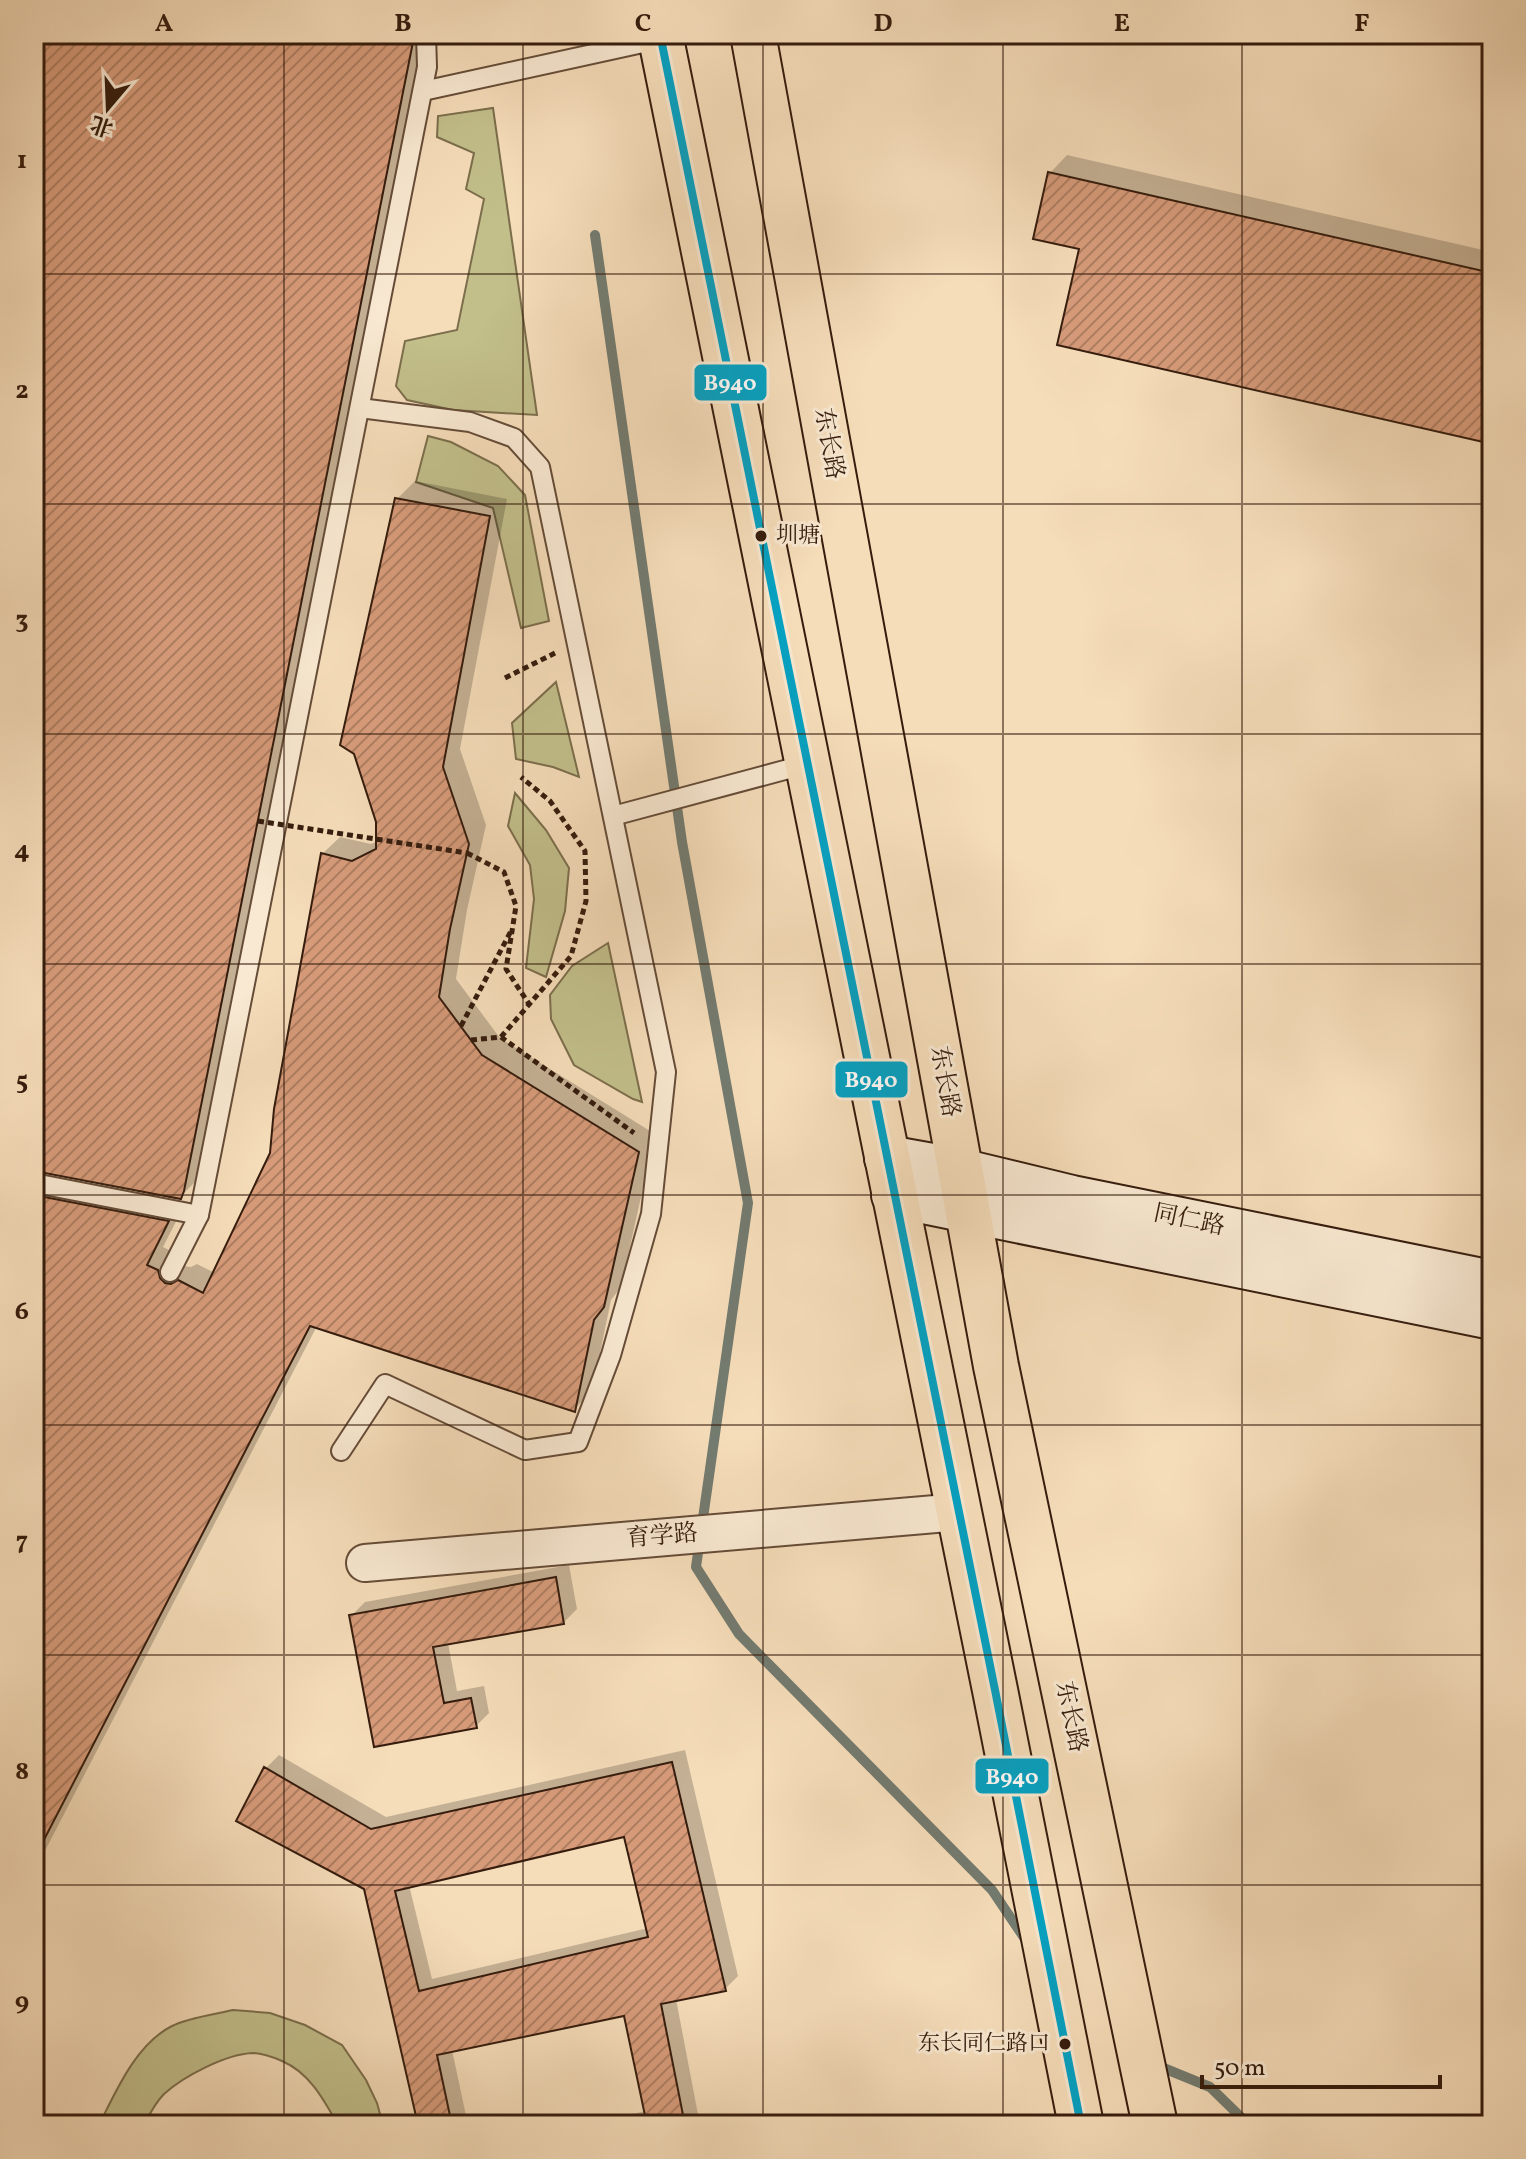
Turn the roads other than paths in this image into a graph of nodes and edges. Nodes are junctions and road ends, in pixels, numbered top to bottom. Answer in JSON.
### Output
{"nodes":[{"id":1,"x":426,"y":34,"type":"edge"},
{"id":2,"x":753,"y":34,"type":"edge"},
{"id":3,"x":660,"y":36,"type":"edge"},
{"id":4,"x":423,"y":91,"type":"junction"},
{"id":5,"x":360,"y":408,"type":"junction"},
{"id":6,"x":807,"y":764,"type":"junction"},
{"id":7,"x":613,"y":816,"type":"junction"},
{"id":8,"x":891,"y":1177,"type":"junction"},
{"id":9,"x":34,"y":1183,"type":"edge"},
{"id":10,"x":964,"y":1190,"type":"junction"},
{"id":11,"x":199,"y":1215,"type":"junction"},
{"id":12,"x":1270,"y":1255,"type":"junction"},
{"id":13,"x":170,"y":1272,"type":"dead end"},
{"id":14,"x":1492,"y":1283,"type":"edge"},
{"id":15,"x":1492,"y":1317,"type":"edge"},
{"id":16,"x":341,"y":1451,"type":"dead end"},
{"id":17,"x":959,"y":1512,"type":"junction"},
{"id":18,"x":365,"y":1563,"type":"dead end"},
{"id":19,"x":1081,"y":2125,"type":"edge"},
{"id":20,"x":1155,"y":2125,"type":"edge"}],
"edges":[{"from":1,"to":4,"type":"lane"},
{"from":2,"to":10,"type":"main road","name":"东长路"},
{"from":3,"to":4,"type":"lane"},
{"from":3,"to":6,"type":"main road"},
{"from":4,"to":5,"type":"lane"},
{"from":5,"to":7,"type":"lane"},
{"from":5,"to":11,"type":"lane"},
{"from":6,"to":7,"type":"lane"},
{"from":6,"to":8,"type":"main road"},
{"from":7,"to":16,"type":"lane"},
{"from":8,"to":10,"type":"street","name":"同仁路"},
{"from":8,"to":17,"type":"main road"},
{"from":9,"to":11,"type":"lane"},
{"from":10,"to":12,"type":"street","name":"同仁路"},
{"from":10,"to":20,"type":"main road","name":"东长路"},
{"from":11,"to":13,"type":"lane"},
{"from":12,"to":14,"type":"street","name":"同仁路"},
{"from":12,"to":15,"type":"street","name":"同仁路"},
{"from":17,"to":18,"type":"street","name":"育学路"},
{"from":17,"to":19,"type":"main road"}]}
